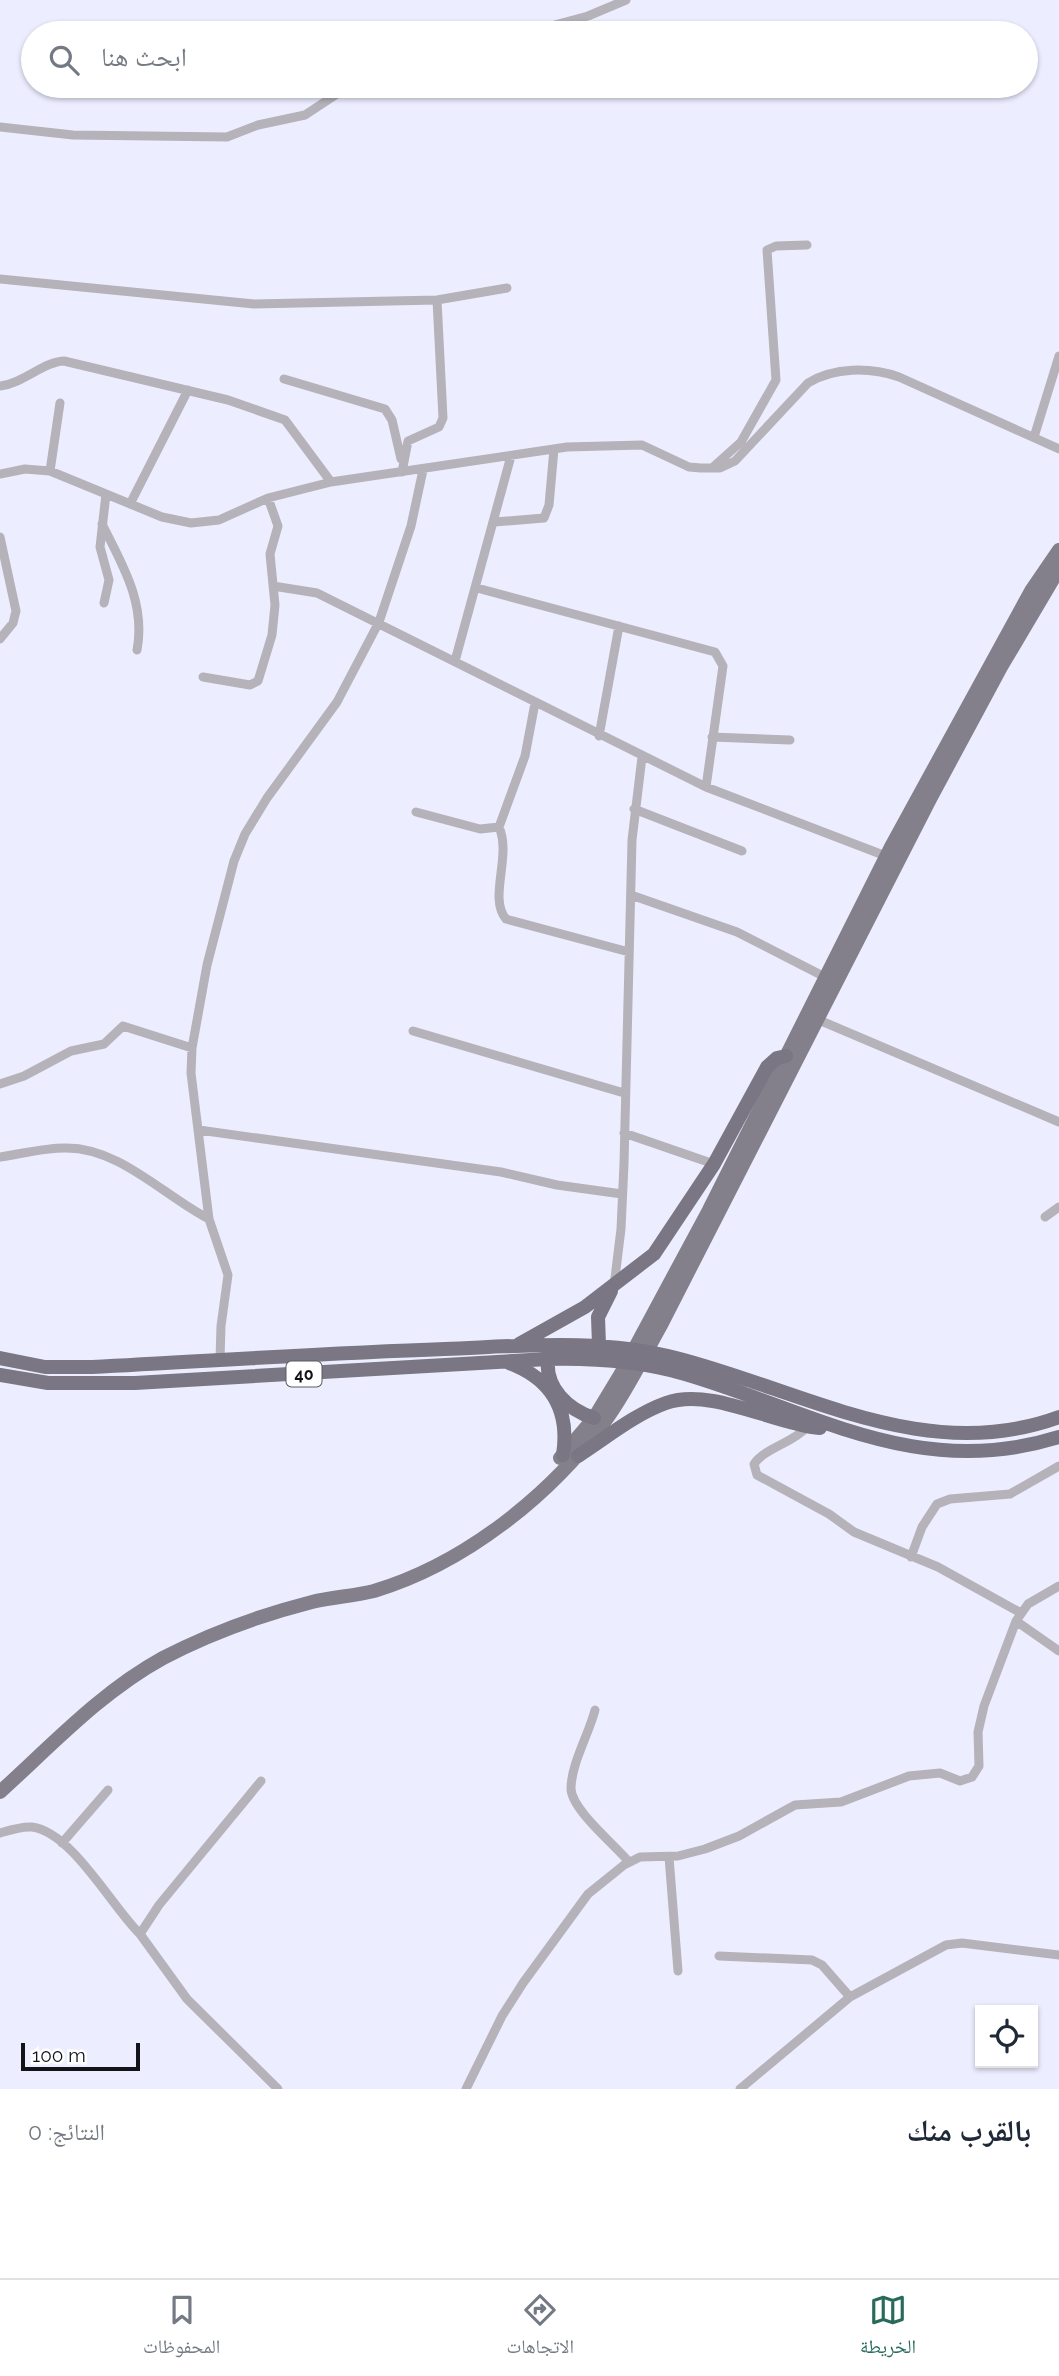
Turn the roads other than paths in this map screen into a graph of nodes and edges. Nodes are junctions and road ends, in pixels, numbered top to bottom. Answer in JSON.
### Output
{"nodes":[{"id":1,"x":626,"y":0,"type":"edge"},
{"id":2,"x":569,"y":21,"type":"edge"},
{"id":3,"x":331,"y":98,"type":"edge"},
{"id":4,"x":0,"y":127,"type":"edge"},
{"id":5,"x":807,"y":245,"type":"dead end"},
{"id":6,"x":0,"y":279,"type":"edge"},
{"id":7,"x":507,"y":288,"type":"dead end"},
{"id":8,"x":437,"y":300,"type":"junction"},
{"id":9,"x":1059,"y":356,"type":"edge"},
{"id":10,"x":284,"y":379,"type":"dead end"},
{"id":11,"x":0,"y":386,"type":"edge"},
{"id":12,"x":188,"y":390,"type":"junction"},
{"id":13,"x":60,"y":403,"type":"dead end"},
{"id":14,"x":1034,"y":437,"type":"junction"},
{"id":15,"x":554,"y":449,"type":"junction"},
{"id":16,"x":1059,"y":449,"type":"edge"},
{"id":17,"x":511,"y":456,"type":"junction"},
{"id":18,"x":402,"y":467,"type":"junction"},
{"id":19,"x":711,"y":469,"type":"junction"},
{"id":20,"x":423,"y":470,"type":"junction"},
{"id":21,"x":50,"y":471,"type":"junction"},
{"id":22,"x":0,"y":474,"type":"edge"},
{"id":23,"x":331,"y":482,"type":"junction"},
{"id":24,"x":106,"y":494,"type":"junction"},
{"id":25,"x":268,"y":498,"type":"junction"},
{"id":26,"x":130,"y":504,"type":"junction"},
{"id":27,"x":495,"y":522,"type":"junction"},
{"id":28,"x":102,"y":524,"type":"junction"},
{"id":29,"x":0,"y":537,"type":"edge"},
{"id":30,"x":1059,"y":551,"type":"edge"},
{"id":31,"x":1059,"y":569,"type":"edge"},
{"id":32,"x":4,"y":572,"type":"edge"},
{"id":33,"x":1049,"y":584,"type":"edge"},
{"id":34,"x":273,"y":586,"type":"junction"},
{"id":35,"x":477,"y":588,"type":"junction"},
{"id":36,"x":104,"y":603,"type":"dead end"},
{"id":37,"x":379,"y":622,"type":"junction"},
{"id":38,"x":619,"y":626,"type":"junction"},
{"id":39,"x":0,"y":639,"type":"edge"},
{"id":40,"x":137,"y":650,"type":"dead end"},
{"id":41,"x":455,"y":661,"type":"junction"},
{"id":42,"x":203,"y":677,"type":"dead end"},
{"id":43,"x":536,"y":703,"type":"junction"},
{"id":44,"x":599,"y":736,"type":"junction"},
{"id":45,"x":712,"y":737,"type":"junction"},
{"id":46,"x":790,"y":740,"type":"dead end"},
{"id":47,"x":642,"y":757,"type":"junction"},
{"id":48,"x":706,"y":787,"type":"junction"},
{"id":49,"x":634,"y":809,"type":"junction"},
{"id":50,"x":416,"y":812,"type":"dead end"},
{"id":51,"x":499,"y":827,"type":"junction"},
{"id":52,"x":742,"y":851,"type":"dead end"},
{"id":53,"x":893,"y":858,"type":"junction"},
{"id":54,"x":631,"y":895,"type":"junction"},
{"id":55,"x":629,"y":952,"type":"junction"},
{"id":56,"x":825,"y":977,"type":"junction"},
{"id":57,"x":819,"y":1020,"type":"junction"},
{"id":58,"x":412,"y":1031,"type":"dead end"},
{"id":59,"x":192,"y":1048,"type":"junction"},
{"id":60,"x":791,"y":1058,"type":"junction"},
{"id":61,"x":0,"y":1084,"type":"edge"},
{"id":62,"x":624,"y":1093,"type":"junction"},
{"id":63,"x":1059,"y":1122,"type":"edge"},
{"id":64,"x":200,"y":1130,"type":"junction"},
{"id":65,"x":624,"y":1133,"type":"junction"},
{"id":66,"x":0,"y":1157,"type":"edge"},
{"id":67,"x":713,"y":1164,"type":"junction"},
{"id":68,"x":622,"y":1194,"type":"junction"},
{"id":69,"x":1059,"y":1207,"type":"edge"},
{"id":70,"x":1045,"y":1217,"type":"dead end"},
{"id":71,"x":209,"y":1219,"type":"junction"},
{"id":72,"x":614,"y":1286,"type":"junction"},
{"id":73,"x":600,"y":1345,"type":"junction"},
{"id":74,"x":514,"y":1346,"type":"junction"},
{"id":75,"x":0,"y":1358,"type":"edge"},
{"id":76,"x":644,"y":1358,"type":"junction"},
{"id":77,"x":220,"y":1359,"type":"junction"},
{"id":78,"x":548,"y":1359,"type":"junction"},
{"id":79,"x":505,"y":1362,"type":"junction"},
{"id":80,"x":135,"y":1365,"type":"junction"},
{"id":81,"x":0,"y":1375,"type":"edge"},
{"id":82,"x":135,"y":1383,"type":"junction"},
{"id":83,"x":1059,"y":1417,"type":"edge"},
{"id":84,"x":594,"y":1418,"type":"junction"},
{"id":85,"x":807,"y":1427,"type":"junction"},
{"id":86,"x":842,"y":1430,"type":"junction"},
{"id":87,"x":1059,"y":1437,"type":"edge"},
{"id":88,"x":563,"y":1455,"type":"junction"},
{"id":89,"x":578,"y":1456,"type":"junction"},
{"id":90,"x":1059,"y":1466,"type":"edge"},
{"id":91,"x":473,"y":1538,"type":"junction"},
{"id":92,"x":911,"y":1557,"type":"junction"},
{"id":93,"x":1059,"y":1586,"type":"edge"},
{"id":94,"x":1018,"y":1617,"type":"junction"},
{"id":95,"x":1059,"y":1651,"type":"edge"},
{"id":96,"x":595,"y":1710,"type":"dead end"},
{"id":97,"x":261,"y":1781,"type":"dead end"},
{"id":98,"x":108,"y":1790,"type":"dead end"},
{"id":99,"x":0,"y":1792,"type":"edge"},
{"id":100,"x":0,"y":1833,"type":"edge"},
{"id":101,"x":62,"y":1843,"type":"junction"},
{"id":102,"x":669,"y":1857,"type":"junction"},
{"id":103,"x":629,"y":1862,"type":"junction"},
{"id":104,"x":139,"y":1934,"type":"junction"},
{"id":105,"x":1059,"y":1955,"type":"edge"},
{"id":106,"x":719,"y":1956,"type":"dead end"},
{"id":107,"x":678,"y":1971,"type":"dead end"},
{"id":108,"x":850,"y":1997,"type":"junction"},
{"id":109,"x":278,"y":2089,"type":"edge"},
{"id":110,"x":466,"y":2089,"type":"edge"},
{"id":111,"x":740,"y":2089,"type":"edge"}],
"edges":[{"from":1,"to":2,"type":"street"},
{"from":3,"to":4,"type":"street"},
{"from":5,"to":19,"type":"street"},
{"from":6,"to":8,"type":"street"},
{"from":7,"to":8,"type":"street"},
{"from":8,"to":18,"type":"street"},
{"from":9,"to":14,"type":"street"},
{"from":10,"to":18,"type":"street"},
{"from":11,"to":12,"type":"street"},
{"from":12,"to":23,"type":"street"},
{"from":12,"to":26,"type":"street"},
{"from":13,"to":21,"type":"street"},
{"from":14,"to":16,"type":"street"},
{"from":14,"to":19,"type":"street"},
{"from":15,"to":17,"type":"street"},
{"from":15,"to":19,"type":"street"},
{"from":15,"to":27,"type":"street"},
{"from":17,"to":20,"type":"street"},
{"from":17,"to":27,"type":"street"},
{"from":18,"to":20,"type":"street"},
{"from":18,"to":23,"type":"street"},
{"from":20,"to":37,"type":"street"},
{"from":21,"to":22,"type":"street"},
{"from":21,"to":24,"type":"street"},
{"from":23,"to":25,"type":"street"},
{"from":24,"to":26,"type":"street"},
{"from":24,"to":28,"type":"street"},
{"from":25,"to":26,"type":"street"},
{"from":25,"to":34,"type":"street"},
{"from":27,"to":35,"type":"street"},
{"from":28,"to":36,"type":"street"},
{"from":28,"to":40,"type":"street"},
{"from":29,"to":32,"type":"street"},
{"from":30,"to":33,"type":"main road"},
{"from":31,"to":33,"type":"main road"},
{"from":32,"to":39,"type":"street"},
{"from":33,"to":53,"type":"main road"},
{"from":34,"to":37,"type":"street"},
{"from":34,"to":42,"type":"street"},
{"from":35,"to":38,"type":"street"},
{"from":35,"to":41,"type":"street"},
{"from":37,"to":41,"type":"street"},
{"from":37,"to":59,"type":"street"},
{"from":38,"to":44,"type":"street"},
{"from":38,"to":45,"type":"street"},
{"from":41,"to":43,"type":"street"},
{"from":43,"to":44,"type":"street"},
{"from":43,"to":51,"type":"street"},
{"from":44,"to":47,"type":"street"},
{"from":45,"to":46,"type":"street"},
{"from":45,"to":48,"type":"street"},
{"from":47,"to":48,"type":"street"},
{"from":47,"to":49,"type":"street"},
{"from":48,"to":53,"type":"street"},
{"from":49,"to":52,"type":"street"},
{"from":49,"to":54,"type":"street"},
{"from":50,"to":51,"type":"street"},
{"from":51,"to":55,"type":"street"},
{"from":53,"to":56,"type":"main road"},
{"from":53,"to":57,"type":"main road"},
{"from":54,"to":55,"type":"street"},
{"from":54,"to":56,"type":"street"},
{"from":55,"to":62,"type":"street"},
{"from":56,"to":60,"type":"main road"},
{"from":57,"to":60,"type":"main road"},
{"from":57,"to":63,"type":"street"},
{"from":58,"to":62,"type":"street"},
{"from":59,"to":61,"type":"street"},
{"from":59,"to":64,"type":"street"},
{"from":60,"to":67,"type":"highway"},
{"from":60,"to":84,"type":"main road"},
{"from":60,"to":89,"type":"main road"},
{"from":62,"to":65,"type":"street"},
{"from":64,"to":68,"type":"street"},
{"from":64,"to":71,"type":"street"},
{"from":65,"to":67,"type":"street"},
{"from":65,"to":68,"type":"street"},
{"from":66,"to":71,"type":"street"},
{"from":67,"to":72,"type":"highway"},
{"from":68,"to":72,"type":"street"},
{"from":69,"to":70,"type":"street"},
{"from":71,"to":77,"type":"street"},
{"from":72,"to":73,"type":"highway"},
{"from":72,"to":74,"type":"highway"},
{"from":73,"to":74,"type":"highway","number":"40"},
{"from":73,"to":76,"type":"highway","number":"40"},
{"from":74,"to":77,"type":"highway","number":"40"},
{"from":75,"to":80,"type":"highway","number":"40"},
{"from":76,"to":78,"type":"highway","number":"40"},
{"from":76,"to":83,"type":"highway","number":"40"},
{"from":76,"to":86,"type":"highway","number":"40"},
{"from":77,"to":80,"type":"highway","number":"40"},
{"from":78,"to":79,"type":"highway","number":"40"},
{"from":78,"to":84,"type":"highway"},
{"from":79,"to":82,"type":"highway","number":"40"},
{"from":79,"to":88,"type":"highway"},
{"from":80,"to":82,"type":"highway"},
{"from":81,"to":82,"type":"highway","number":"40"},
{"from":84,"to":88,"type":"main road"},
{"from":85,"to":86,"type":"highway"},
{"from":85,"to":89,"type":"highway"},
{"from":85,"to":92,"type":"street"},
{"from":86,"to":87,"type":"highway","number":"40"},
{"from":88,"to":91,"type":"main road"},
{"from":89,"to":91,"type":"main road"},
{"from":90,"to":92,"type":"street"},
{"from":91,"to":99,"type":"main road"},
{"from":92,"to":94,"type":"street"},
{"from":93,"to":94,"type":"street"},
{"from":94,"to":95,"type":"street"},
{"from":94,"to":102,"type":"street"},
{"from":96,"to":103,"type":"street"},
{"from":97,"to":104,"type":"street"},
{"from":98,"to":101,"type":"street"},
{"from":100,"to":101,"type":"street"},
{"from":101,"to":104,"type":"street"},
{"from":102,"to":103,"type":"street"},
{"from":102,"to":107,"type":"street"},
{"from":103,"to":110,"type":"street"},
{"from":104,"to":109,"type":"street"},
{"from":105,"to":108,"type":"street"},
{"from":106,"to":108,"type":"street"},
{"from":108,"to":111,"type":"street"}]}
